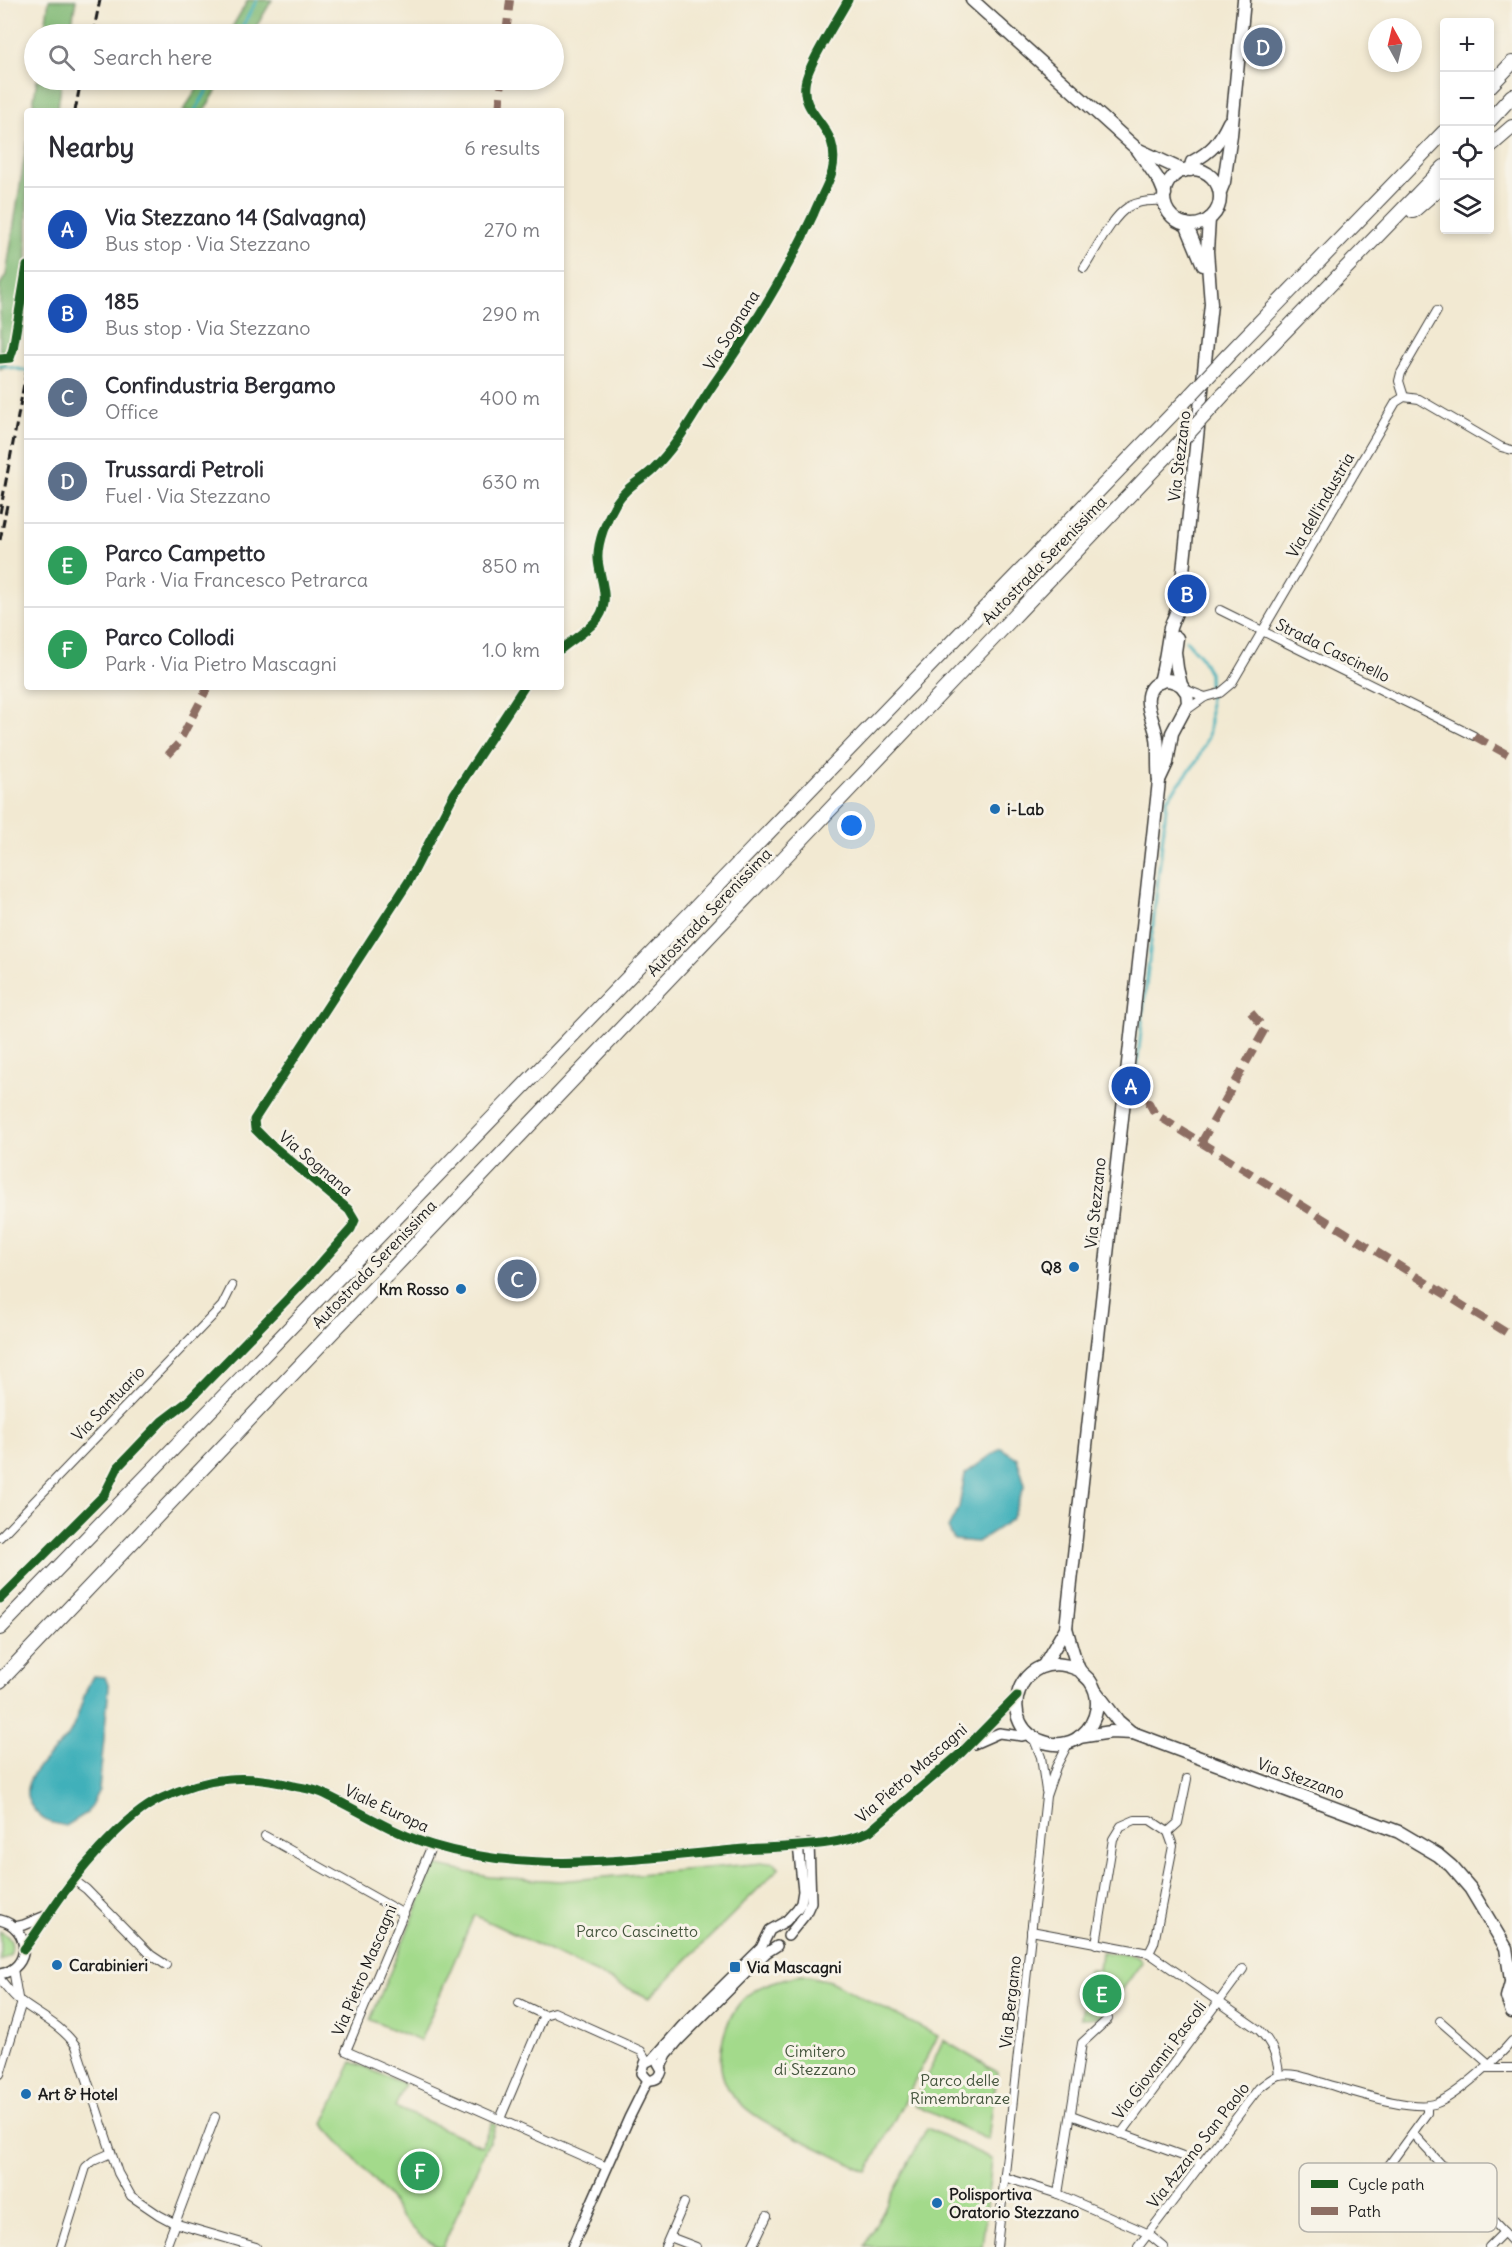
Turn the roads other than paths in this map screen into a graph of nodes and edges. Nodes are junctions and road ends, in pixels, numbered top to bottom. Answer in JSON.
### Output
{"nodes":[{"id":1,"x":972,"y":0,"type":"edge"},
{"id":2,"x":1244,"y":0,"type":"edge"},
{"id":3,"x":1512,"y":63,"type":"edge"},
{"id":4,"x":1494,"y":82,"type":"edge"},
{"id":5,"x":1512,"y":96,"type":"edge"},
{"id":6,"x":1494,"y":116,"type":"edge"},
{"id":7,"x":1232,"y":117,"type":"junction"},
{"id":8,"x":1512,"y":127,"type":"edge"},
{"id":9,"x":1440,"y":136,"type":"edge"},
{"id":10,"x":1494,"y":143,"type":"edge"},
{"id":11,"x":1137,"y":149,"type":"junction"},
{"id":12,"x":1187,"y":170,"type":"junction"},
{"id":13,"x":1440,"y":171,"type":"edge"},
{"id":14,"x":1440,"y":187,"type":"edge"},
{"id":15,"x":1220,"y":192,"type":"junction"},
{"id":16,"x":1165,"y":197,"type":"junction"},
{"id":17,"x":1209,"y":219,"type":"junction"},
{"id":18,"x":1186,"y":224,"type":"junction"},
{"id":19,"x":1361,"y":255,"type":"junction"},
{"id":20,"x":1084,"y":267,"type":"dead end"},
{"id":21,"x":1211,"y":304,"type":"junction"},
{"id":22,"x":1437,"y":311,"type":"dead end"},
{"id":23,"x":1404,"y":397,"type":"junction"},
{"id":24,"x":1512,"y":450,"type":"edge"},
{"id":25,"x":1178,"y":610,"type":"junction"},
{"id":26,"x":1220,"y":610,"type":"dead end"},
{"id":27,"x":1263,"y":631,"type":"junction"},
{"id":28,"x":1160,"y":682,"type":"junction"},
{"id":29,"x":1183,"y":687,"type":"junction"},
{"id":30,"x":1205,"y":697,"type":"junction"},
{"id":31,"x":1148,"y":707,"type":"junction"},
{"id":32,"x":1184,"y":713,"type":"junction"},
{"id":33,"x":1474,"y":736,"type":"dead end"},
{"id":34,"x":1159,"y":781,"type":"junction"},
{"id":35,"x":232,"y":1286,"type":"dead end"},
{"id":36,"x":0,"y":1537,"type":"edge"},
{"id":37,"x":0,"y":1628,"type":"edge"},
{"id":38,"x":1066,"y":1628,"type":"junction"},
{"id":39,"x":1044,"y":1665,"type":"junction"},
{"id":40,"x":1079,"y":1670,"type":"junction"},
{"id":41,"x":0,"y":1681,"type":"edge"},
{"id":42,"x":1095,"y":1690,"type":"junction"},
{"id":43,"x":1017,"y":1696,"type":"junction"},
{"id":44,"x":1133,"y":1733,"type":"junction"},
{"id":45,"x":1031,"y":1735,"type":"junction"},
{"id":46,"x":1074,"y":1740,"type":"junction"},
{"id":47,"x":964,"y":1749,"type":"junction"},
{"id":48,"x":1187,"y":1779,"type":"dead end"},
{"id":49,"x":1046,"y":1796,"type":"junction"},
{"id":50,"x":1168,"y":1832,"type":"junction"},
{"id":51,"x":265,"y":1836,"type":"dead end"},
{"id":52,"x":809,"y":1844,"type":"junction"},
{"id":53,"x":432,"y":1845,"type":"junction"},
{"id":54,"x":798,"y":1845,"type":"junction"},
{"id":55,"x":75,"y":1881,"type":"junction"},
{"id":56,"x":404,"y":1914,"type":"junction"},
{"id":57,"x":48,"y":1915,"type":"junction"},
{"id":58,"x":0,"y":1920,"type":"edge"},
{"id":59,"x":15,"y":1927,"type":"junction"},
{"id":60,"x":776,"y":1927,"type":"junction"},
{"id":61,"x":1031,"y":1930,"type":"junction"},
{"id":62,"x":788,"y":1935,"type":"junction"},
{"id":63,"x":768,"y":1936,"type":"junction"},
{"id":64,"x":1096,"y":1944,"type":"junction"},
{"id":65,"x":777,"y":1946,"type":"junction"},
{"id":66,"x":24,"y":1949,"type":"junction"},
{"id":67,"x":1509,"y":1950,"type":"edge"},
{"id":68,"x":1149,"y":1953,"type":"junction"},
{"id":69,"x":166,"y":1965,"type":"dead end"},
{"id":70,"x":13,"y":1969,"type":"junction"},
{"id":71,"x":1243,"y":1969,"type":"dead end"},
{"id":72,"x":0,"y":1974,"type":"edge"},
{"id":73,"x":0,"y":1979,"type":"edge"},
{"id":74,"x":1512,"y":1980,"type":"edge"},
{"id":75,"x":20,"y":2001,"type":"junction"},
{"id":76,"x":1219,"y":2002,"type":"junction"},
{"id":77,"x":519,"y":2003,"type":"dead end"},
{"id":78,"x":1512,"y":2012,"type":"edge"},
{"id":79,"x":544,"y":2015,"type":"junction"},
{"id":80,"x":1108,"y":2019,"type":"dead end"},
{"id":81,"x":1440,"y":2021,"type":"dead end"},
{"id":82,"x":1512,"y":2042,"type":"edge"},
{"id":83,"x":647,"y":2058,"type":"junction"},
{"id":84,"x":1487,"y":2066,"type":"junction"},
{"id":85,"x":661,"y":2067,"type":"junction"},
{"id":86,"x":1512,"y":2068,"type":"edge"},
{"id":87,"x":0,"y":2074,"type":"edge"},
{"id":88,"x":1278,"y":2076,"type":"junction"},
{"id":89,"x":648,"y":2080,"type":"junction"},
{"id":90,"x":1427,"y":2106,"type":"junction"},
{"id":91,"x":1071,"y":2115,"type":"junction"},
{"id":92,"x":215,"y":2117,"type":"dead end"},
{"id":93,"x":500,"y":2119,"type":"junction"},
{"id":94,"x":1121,"y":2134,"type":"junction"},
{"id":95,"x":1413,"y":2134,"type":"junction"},
{"id":96,"x":111,"y":2153,"type":"junction"},
{"id":97,"x":1202,"y":2163,"type":"junction"},
{"id":98,"x":1391,"y":2163,"type":"edge"},
{"id":99,"x":1440,"y":2163,"type":"edge"},
{"id":100,"x":607,"y":2167,"type":"junction"},
{"id":101,"x":1004,"y":2177,"type":"junction"},
{"id":102,"x":1058,"y":2194,"type":"junction"},
{"id":103,"x":684,"y":2203,"type":"dead end"},
{"id":104,"x":767,"y":2216,"type":"dead end"},
{"id":105,"x":174,"y":2223,"type":"junction"},
{"id":106,"x":1497,"y":2224,"type":"edge"},
{"id":107,"x":1504,"y":2232,"type":"junction"},
{"id":108,"x":1147,"y":2233,"type":"junction"},
{"id":109,"x":670,"y":2237,"type":"junction"},
{"id":110,"x":1512,"y":2241,"type":"edge"},
{"id":111,"x":61,"y":2247,"type":"edge"},
{"id":112,"x":166,"y":2247,"type":"edge"},
{"id":113,"x":256,"y":2247,"type":"edge"},
{"id":114,"x":572,"y":2247,"type":"edge"},
{"id":115,"x":665,"y":2247,"type":"edge"},
{"id":116,"x":696,"y":2247,"type":"edge"},
{"id":117,"x":752,"y":2247,"type":"edge"},
{"id":118,"x":997,"y":2247,"type":"edge"},
{"id":119,"x":1138,"y":2247,"type":"edge"},
{"id":120,"x":1164,"y":2247,"type":"edge"},
{"id":121,"x":1489,"y":2247,"type":"edge"}],
"edges":[{"from":1,"to":11,"type":"main road"},
{"from":2,"to":7,"type":"main road","name":"Via Stezzano"},
{"from":3,"to":4,"type":"highway"},
{"from":5,"to":6,"type":"highway"},
{"from":7,"to":12,"type":"main road","name":"Via Stezzano"},
{"from":7,"to":15,"type":"main road","name":"Via Stezzano"},
{"from":8,"to":10,"type":"highway"},
{"from":9,"to":37,"type":"highway","name":"Autostrada Serenissima","bridge":true},
{"from":11,"to":12,"type":"main road"},
{"from":11,"to":16,"type":"main road"},
{"from":12,"to":15,"type":"main road"},
{"from":12,"to":16,"type":"main road","name":"Via Stezzano"},
{"from":13,"to":19,"type":"highway","name":"Autostrada Serenissima"},
{"from":14,"to":19,"type":"highway"},
{"from":15,"to":17,"type":"main road","name":"Via Stezzano"},
{"from":16,"to":18,"type":"main road","name":"Via Stezzano"},
{"from":16,"to":20,"type":"street"},
{"from":17,"to":18,"type":"main road"},
{"from":17,"to":21,"type":"main road","name":"Via Stezzano"},
{"from":18,"to":21,"type":"main road","name":"Via Stezzano"},
{"from":19,"to":41,"type":"highway","name":"Autostrada Serenissima","bridge":true},
{"from":21,"to":25,"type":"main road","name":"Via Stezzano"},
{"from":22,"to":23,"type":"street"},
{"from":23,"to":24,"type":"street"},
{"from":23,"to":27,"type":"street","name":"Via dell'industria"},
{"from":25,"to":28,"type":"main road","name":"Via Stezzano"},
{"from":25,"to":29,"type":"main road","name":"Via Stezzano"},
{"from":26,"to":27,"type":"street"},
{"from":27,"to":30,"type":"street","name":"Strada Cascinello"},
{"from":27,"to":33,"type":"street","name":"Strada Cascinello"},
{"from":28,"to":29,"type":"main road"},
{"from":28,"to":31,"type":"main road","name":"Via Stezzano"},
{"from":29,"to":30,"type":"street"},
{"from":29,"to":32,"type":"main road","name":"Via Stezzano"},
{"from":30,"to":32,"type":"street","name":"Strada Cascinello"},
{"from":31,"to":32,"type":"main road"},
{"from":31,"to":34,"type":"main road","name":"Via Stezzano"},
{"from":32,"to":34,"type":"main road","name":"Via Stezzano"},
{"from":34,"to":38,"type":"main road","name":"Via Stezzano"},
{"from":35,"to":36,"type":"street","name":"Via Santuario"},
{"from":38,"to":39,"type":"main road","name":"Via Stezzano"},
{"from":38,"to":40,"type":"main road","name":"Via Stezzano"},
{"from":39,"to":40,"type":"main road"},
{"from":39,"to":43,"type":"main road","name":"Via Stezzano"},
{"from":40,"to":42,"type":"main road","name":"Via Stezzano"},
{"from":42,"to":44,"type":"main road","name":"Via Stezzano"},
{"from":42,"to":46,"type":"main road"},
{"from":43,"to":45,"type":"main road"},
{"from":43,"to":47,"type":"street","name":"Via Pietro Mascagni"},
{"from":44,"to":46,"type":"main road","name":"Via Stezzano"},
{"from":44,"to":67,"type":"main road","name":"Via Stezzano"},
{"from":45,"to":46,"type":"main road"},
{"from":45,"to":47,"type":"street","name":"Via Pietro Mascagni"},
{"from":45,"to":49,"type":"street","name":"Via Bergamo"},
{"from":46,"to":49,"type":"street","name":"Via Bergamo"},
{"from":47,"to":52,"type":"street","name":"Via Pietro Mascagni"},
{"from":48,"to":50,"type":"street"},
{"from":49,"to":61,"type":"street","name":"Via Bergamo"},
{"from":50,"to":64,"type":"street"},
{"from":50,"to":68,"type":"street"},
{"from":51,"to":56,"type":"street"},
{"from":52,"to":54,"type":"street","name":"Viale Europa"},
{"from":52,"to":62,"type":"street"},
{"from":53,"to":54,"type":"street","name":"Viale Europa"},
{"from":53,"to":55,"type":"street","name":"Viale Europa"},
{"from":53,"to":56,"type":"street","name":"Via Pietro Mascagni"},
{"from":54,"to":60,"type":"street"},
{"from":55,"to":57,"type":"street","name":"Viale Europa"},
{"from":55,"to":69,"type":"street"},
{"from":56,"to":93,"type":"street","name":"Via Pietro Mascagni"},
{"from":57,"to":59,"type":"street"},
{"from":57,"to":66,"type":"street","name":"Viale Europa"},
{"from":58,"to":59,"type":"street"},
{"from":59,"to":66,"type":"street"},
{"from":60,"to":62,"type":"street"},
{"from":60,"to":63,"type":"street"},
{"from":61,"to":64,"type":"street"},
{"from":61,"to":101,"type":"street","name":"Via Bergamo"},
{"from":62,"to":65,"type":"street"},
{"from":63,"to":65,"type":"street"},
{"from":63,"to":83,"type":"street"},
{"from":64,"to":68,"type":"street"},
{"from":65,"to":85,"type":"street"},
{"from":66,"to":70,"type":"street"},
{"from":67,"to":74,"type":"main road"},
{"from":68,"to":76,"type":"street"},
{"from":70,"to":72,"type":"street"},
{"from":70,"to":75,"type":"street"},
{"from":71,"to":76,"type":"street","name":"Via Giovanni Pascoli"},
{"from":73,"to":75,"type":"street"},
{"from":74,"to":78,"type":"main road"},
{"from":75,"to":87,"type":"street"},
{"from":75,"to":96,"type":"street"},
{"from":76,"to":88,"type":"street"},
{"from":76,"to":94,"type":"street","name":"Via Giovanni Pascoli"},
{"from":77,"to":79,"type":"street"},
{"from":79,"to":83,"type":"street"},
{"from":79,"to":93,"type":"street"},
{"from":80,"to":91,"type":"street"},
{"from":81,"to":84,"type":"street"},
{"from":82,"to":84,"type":"street"},
{"from":83,"to":85,"type":"street"},
{"from":83,"to":89,"type":"street"},
{"from":84,"to":86,"type":"street"},
{"from":84,"to":90,"type":"street"},
{"from":85,"to":89,"type":"street"},
{"from":88,"to":90,"type":"street"},
{"from":88,"to":97,"type":"street","name":"Via Azzano San Paolo"},
{"from":89,"to":100,"type":"street"},
{"from":90,"to":95,"type":"street"},
{"from":91,"to":94,"type":"street"},
{"from":91,"to":102,"type":"street"},
{"from":92,"to":105,"type":"street"},
{"from":93,"to":100,"type":"street","name":"Via Pietro Mascagni"},
{"from":94,"to":97,"type":"street"},
{"from":95,"to":98,"type":"street"},
{"from":95,"to":99,"type":"street"},
{"from":96,"to":105,"type":"street"},
{"from":96,"to":111,"type":"street"},
{"from":97,"to":108,"type":"street","name":"Via Azzano San Paolo"},
{"from":100,"to":114,"type":"street"},
{"from":101,"to":102,"type":"street"},
{"from":101,"to":118,"type":"street","name":"Via Bergamo"},
{"from":102,"to":108,"type":"street"},
{"from":103,"to":109,"type":"street"},
{"from":104,"to":117,"type":"street"},
{"from":105,"to":112,"type":"street"},
{"from":105,"to":113,"type":"street"},
{"from":106,"to":107,"type":"street"},
{"from":107,"to":110,"type":"street"},
{"from":107,"to":121,"type":"street"},
{"from":108,"to":119,"type":"street","name":"Via Azzano San Paolo"},
{"from":108,"to":120,"type":"street"},
{"from":109,"to":115,"type":"street"},
{"from":109,"to":116,"type":"street"}]}
